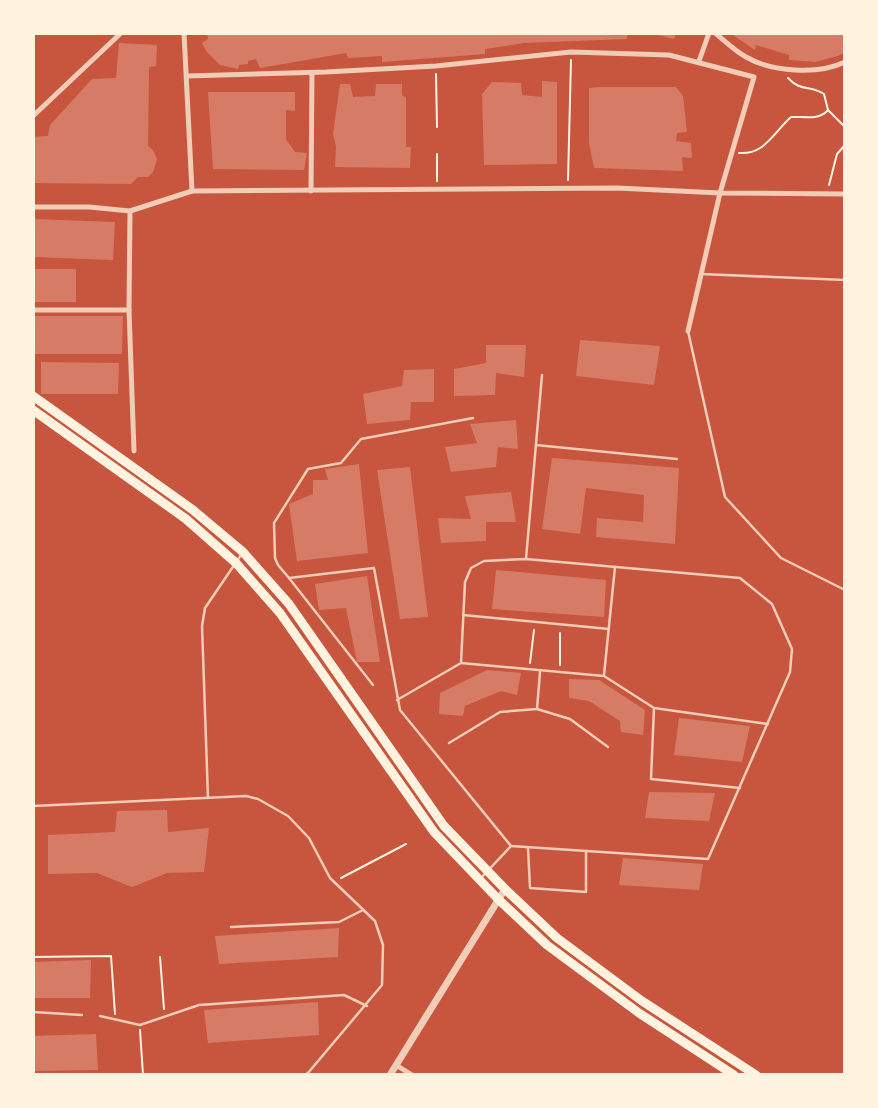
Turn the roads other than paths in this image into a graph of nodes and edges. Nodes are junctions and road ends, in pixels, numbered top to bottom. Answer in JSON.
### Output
{"nodes":[{"id":1,"x":121,"y":33,"type":"edge"},
{"id":2,"x":184,"y":33,"type":"edge"},
{"id":3,"x":709,"y":33,"type":"edge"},
{"id":4,"x":715,"y":33,"type":"edge"},
{"id":5,"x":435,"y":58,"type":"dead end"},
{"id":6,"x":699,"y":61,"type":"junction"},
{"id":7,"x":845,"y":62,"type":"edge"},
{"id":8,"x":436,"y":66,"type":"junction"},
{"id":9,"x":312,"y":73,"type":"junction"},
{"id":10,"x":187,"y":76,"type":"junction"},
{"id":11,"x":33,"y":116,"type":"edge"},
{"id":12,"x":192,"y":191,"type":"junction"},
{"id":13,"x":311,"y":191,"type":"junction"},
{"id":14,"x":720,"y":193,"type":"junction"},
{"id":15,"x":845,"y":194,"type":"edge"},
{"id":16,"x":33,"y":206,"type":"edge"},
{"id":17,"x":130,"y":211,"type":"junction"},
{"id":18,"x":701,"y":274,"type":"junction"},
{"id":19,"x":845,"y":280,"type":"edge"},
{"id":20,"x":33,"y":310,"type":"edge"},
{"id":21,"x":129,"y":310,"type":"junction"},
{"id":22,"x":688,"y":331,"type":"joint"},
{"id":23,"x":542,"y":375,"type":"dead end"},
{"id":24,"x":33,"y":396,"type":"edge"},
{"id":25,"x":33,"y":410,"type":"edge"},
{"id":26,"x":473,"y":418,"type":"dead end"},
{"id":27,"x":536,"y":445,"type":"junction"},
{"id":28,"x":134,"y":451,"type":"dead end"},
{"id":29,"x":677,"y":459,"type":"dead end"},
{"id":30,"x":243,"y":552,"type":"junction"},
{"id":31,"x":526,"y":559,"type":"junction"},
{"id":32,"x":236,"y":562,"type":"junction"},
{"id":33,"x":615,"y":567,"type":"junction"},
{"id":34,"x":289,"y":578,"type":"junction"},
{"id":35,"x":845,"y":590,"type":"edge"},
{"id":36,"x":463,"y":615,"type":"junction"},
{"id":37,"x":609,"y":629,"type":"junction"},
{"id":38,"x":461,"y":663,"type":"junction"},
{"id":39,"x":540,"y":672,"type":"junction"},
{"id":40,"x":604,"y":676,"type":"junction"},
{"id":41,"x":373,"y":685,"type":"dead end"},
{"id":42,"x":397,"y":700,"type":"junction"},
{"id":43,"x":654,"y":708,"type":"junction"},
{"id":44,"x":537,"y":709,"type":"junction"},
{"id":45,"x":768,"y":724,"type":"junction"},
{"id":46,"x":449,"y":743,"type":"dead end"},
{"id":47,"x":607,"y":747,"type":"dead end"},
{"id":48,"x":740,"y":788,"type":"junction"},
{"id":49,"x":208,"y":798,"type":"junction"},
{"id":50,"x":33,"y":806,"type":"edge"},
{"id":51,"x":511,"y":846,"type":"junction"},
{"id":52,"x":528,"y":847,"type":"junction"},
{"id":53,"x":586,"y":851,"type":"junction"},
{"id":54,"x":487,"y":872,"type":"junction"},
{"id":55,"x":478,"y":880,"type":"junction"},
{"id":56,"x":505,"y":889,"type":"junction"},
{"id":57,"x":498,"y":899,"type":"junction"},
{"id":58,"x":363,"y":910,"type":"junction"},
{"id":59,"x":231,"y":927,"type":"dead end"},
{"id":60,"x":367,"y":1006,"type":"junction"},
{"id":61,"x":33,"y":1012,"type":"edge"},
{"id":62,"x":82,"y":1015,"type":"dead end"},
{"id":63,"x":100,"y":1016,"type":"dead end"},
{"id":64,"x":396,"y":1065,"type":"junction"},
{"id":65,"x":307,"y":1074,"type":"edge"},
{"id":66,"x":390,"y":1075,"type":"edge"},
{"id":67,"x":412,"y":1075,"type":"edge"},
{"id":68,"x":734,"y":1075,"type":"edge"},
{"id":69,"x":757,"y":1075,"type":"edge"}],
"edges":[{"from":1,"to":11,"type":"street"},
{"from":2,"to":10,"type":"street"},
{"from":3,"to":6,"type":"street"},
{"from":4,"to":7,"type":"street"},
{"from":5,"to":8,"type":"street"},
{"from":6,"to":8,"type":"street"},
{"from":6,"to":14,"type":"street"},
{"from":8,"to":9,"type":"street"},
{"from":9,"to":10,"type":"street"},
{"from":9,"to":13,"type":"street"},
{"from":10,"to":12,"type":"street"},
{"from":12,"to":13,"type":"street"},
{"from":12,"to":17,"type":"street"},
{"from":13,"to":14,"type":"street"},
{"from":14,"to":15,"type":"street"},
{"from":14,"to":18,"type":"street"},
{"from":16,"to":17,"type":"street"},
{"from":17,"to":21,"type":"street"},
{"from":18,"to":19,"type":"lane"},
{"from":18,"to":22,"type":"street"},
{"from":20,"to":21,"type":"street"},
{"from":21,"to":28,"type":"street"},
{"from":22,"to":35,"type":"lane"},
{"from":23,"to":27,"type":"lane"},
{"from":24,"to":30,"type":"main road"},
{"from":25,"to":32,"type":"main road"},
{"from":26,"to":34,"type":"lane"},
{"from":27,"to":29,"type":"lane"},
{"from":27,"to":31,"type":"lane"},
{"from":30,"to":32,"type":"lane"},
{"from":30,"to":54,"type":"main road"},
{"from":31,"to":33,"type":"lane"},
{"from":31,"to":36,"type":"lane"},
{"from":32,"to":49,"type":"lane"},
{"from":32,"to":55,"type":"main road"},
{"from":33,"to":37,"type":"lane"},
{"from":33,"to":45,"type":"lane"},
{"from":34,"to":41,"type":"lane"},
{"from":34,"to":42,"type":"lane"},
{"from":36,"to":37,"type":"lane"},
{"from":36,"to":38,"type":"lane"},
{"from":37,"to":40,"type":"lane"},
{"from":38,"to":39,"type":"lane"},
{"from":38,"to":42,"type":"lane"},
{"from":39,"to":40,"type":"lane"},
{"from":39,"to":44,"type":"lane"},
{"from":40,"to":43,"type":"lane"},
{"from":42,"to":51,"type":"lane"},
{"from":43,"to":45,"type":"lane"},
{"from":43,"to":48,"type":"lane"},
{"from":44,"to":46,"type":"lane"},
{"from":44,"to":47,"type":"lane"},
{"from":45,"to":48,"type":"lane"},
{"from":48,"to":53,"type":"lane"},
{"from":49,"to":50,"type":"lane"},
{"from":49,"to":58,"type":"lane"},
{"from":51,"to":52,"type":"lane"},
{"from":51,"to":54,"type":"lane"},
{"from":52,"to":53,"type":"lane"},
{"from":52,"to":53,"type":"lane"},
{"from":54,"to":55,"type":"lane"},
{"from":54,"to":56,"type":"main road"},
{"from":55,"to":57,"type":"main road"},
{"from":56,"to":57,"type":"street"},
{"from":56,"to":69,"type":"main road"},
{"from":57,"to":64,"type":"street"},
{"from":57,"to":68,"type":"main road"},
{"from":58,"to":59,"type":"lane"},
{"from":58,"to":60,"type":"lane"},
{"from":60,"to":63,"type":"lane"},
{"from":60,"to":65,"type":"lane"},
{"from":61,"to":62,"type":"lane"},
{"from":64,"to":66,"type":"street"},
{"from":64,"to":67,"type":"street"}]}
